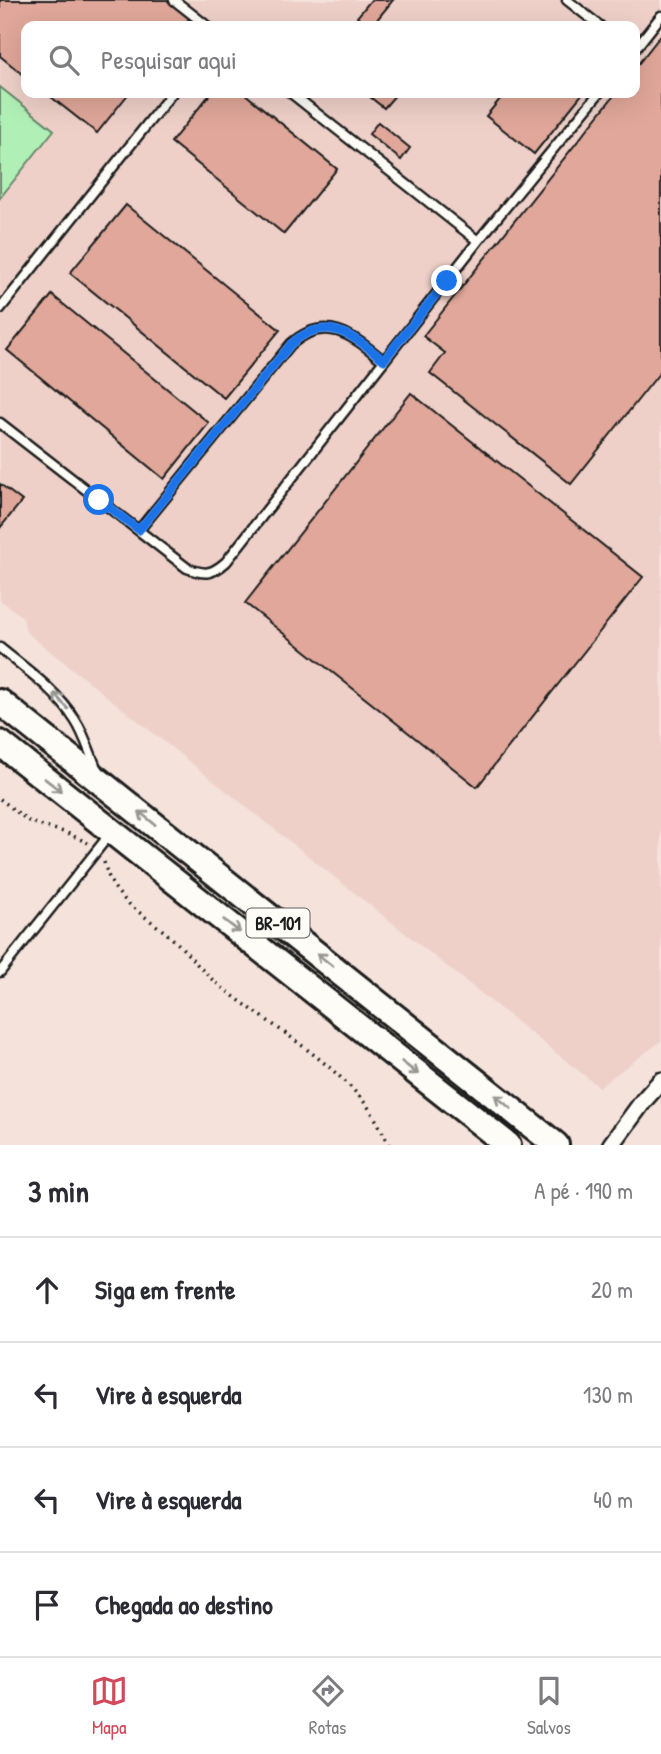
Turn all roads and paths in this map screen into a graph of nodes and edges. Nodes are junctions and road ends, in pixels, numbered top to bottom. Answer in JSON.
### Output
{"nodes":[{"id":1,"x":174,"y":0,"type":"edge"},
{"id":2,"x":567,"y":0,"type":"edge"},
{"id":3,"x":661,"y":16,"type":"edge"},
{"id":4,"x":201,"y":21,"type":"edge"},
{"id":5,"x":594,"y":21,"type":"edge"},
{"id":6,"x":640,"y":42,"type":"edge"},
{"id":7,"x":168,"y":98,"type":"edge"},
{"id":8,"x":297,"y":98,"type":"edge"},
{"id":9,"x":595,"y":98,"type":"edge"},
{"id":10,"x":478,"y":241,"type":"junction"},
{"id":11,"x":0,"y":309,"type":"edge"},
{"id":12,"x":384,"y":360,"type":"junction"},
{"id":13,"x":0,"y":423,"type":"edge"},
{"id":14,"x":139,"y":530,"type":"junction"},
{"id":15,"x":0,"y":648,"type":"edge"},
{"id":16,"x":0,"y":702,"type":"edge"},
{"id":17,"x":0,"y":743,"type":"edge"},
{"id":18,"x":103,"y":782,"type":"junction"},
{"id":19,"x":0,"y":799,"type":"edge"},
{"id":20,"x":105,"y":841,"type":"junction"},
{"id":21,"x":0,"y":972,"type":"edge"},
{"id":22,"x":661,"y":1081,"type":"edge"},
{"id":23,"x":389,"y":1145,"type":"edge"},
{"id":24,"x":508,"y":1145,"type":"edge"},
{"id":25,"x":556,"y":1145,"type":"edge"},
{"id":26,"x":611,"y":1145,"type":"edge"}],
"edges":[{"from":1,"to":4,"type":"lane"},
{"from":2,"to":5,"type":"lane"},
{"from":3,"to":6,"type":"lane"},
{"from":7,"to":11,"type":"lane"},
{"from":8,"to":10,"type":"lane"},
{"from":9,"to":10,"type":"lane"},
{"from":10,"to":12,"type":"lane"},
{"from":12,"to":14,"type":"lane"},
{"from":12,"to":14,"type":"lane"},
{"from":13,"to":14,"type":"lane"},
{"from":18,"to":15,"type":"lane","one_way":true},
{"from":16,"to":18,"type":"main road","name":"BR-101","number":"BR-101"},
{"from":17,"to":20,"type":"main road","name":"BR-101","number":"BR-101","one_way":true},
{"from":25,"to":18,"type":"main road","name":"BR-101","number":"BR-101","one_way":true},
{"from":19,"to":20,"type":"path"},
{"from":20,"to":21,"type":"lane"},
{"from":20,"to":23,"type":"path"},
{"from":20,"to":24,"type":"main road","name":"BR-101","number":"BR-101","one_way":true},
{"from":22,"to":26,"type":"street"}]}
